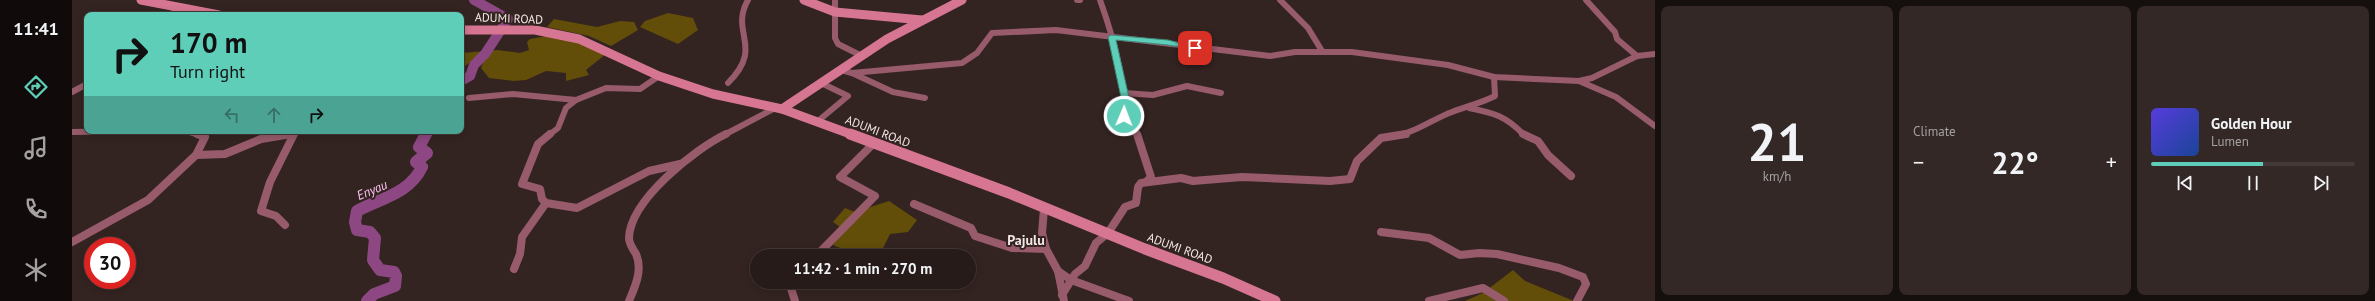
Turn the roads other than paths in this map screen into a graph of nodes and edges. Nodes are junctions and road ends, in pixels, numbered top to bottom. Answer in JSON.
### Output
{"nodes":[{"id":1,"x":141,"y":0,"type":"edge"},
{"id":2,"x":748,"y":0,"type":"edge"},
{"id":3,"x":804,"y":0,"type":"edge"},
{"id":4,"x":835,"y":0,"type":"edge"},
{"id":5,"x":962,"y":0,"type":"edge"},
{"id":6,"x":1100,"y":0,"type":"edge"},
{"id":7,"x":1280,"y":0,"type":"edge"},
{"id":8,"x":1586,"y":0,"type":"edge"},
{"id":9,"x":182,"y":7,"type":"junction"},
{"id":10,"x":174,"y":12,"type":"edge"},
{"id":11,"x":205,"y":12,"type":"edge"},
{"id":12,"x":835,"y":12,"type":"junction"},
{"id":13,"x":922,"y":20,"type":"junction"},
{"id":14,"x":464,"y":30,"type":"edge"},
{"id":15,"x":1111,"y":37,"type":"junction"},
{"id":16,"x":1322,"y":51,"type":"junction"},
{"id":17,"x":1655,"y":54,"type":"edge"},
{"id":18,"x":862,"y":56,"type":"junction"},
{"id":19,"x":1637,"y":56,"type":"junction"},
{"id":20,"x":841,"y":70,"type":"junction"},
{"id":21,"x":852,"y":73,"type":"junction"},
{"id":22,"x":659,"y":76,"type":"junction"},
{"id":23,"x":1494,"y":76,"type":"junction"},
{"id":24,"x":1579,"y":81,"type":"junction"},
{"id":25,"x":728,"y":83,"type":"dead end"},
{"id":26,"x":821,"y":83,"type":"junction"},
{"id":27,"x":84,"y":86,"type":"edge"},
{"id":28,"x":72,"y":92,"type":"edge"},
{"id":29,"x":1124,"y":92,"type":"junction"},
{"id":30,"x":1221,"y":94,"type":"dead end"},
{"id":31,"x":469,"y":98,"type":"dead end"},
{"id":32,"x":925,"y":98,"type":"dead end"},
{"id":33,"x":576,"y":100,"type":"junction"},
{"id":34,"x":1467,"y":108,"type":"junction"},
{"id":35,"x":778,"y":109,"type":"junction"},
{"id":36,"x":818,"y":121,"type":"junction"},
{"id":37,"x":1655,"y":126,"type":"edge"},
{"id":38,"x":72,"y":132,"type":"edge"},
{"id":39,"x":84,"y":132,"type":"edge"},
{"id":40,"x":196,"y":134,"type":"edge"},
{"id":41,"x":289,"y":134,"type":"edge"},
{"id":42,"x":294,"y":134,"type":"edge"},
{"id":43,"x":873,"y":144,"type":"junction"},
{"id":44,"x":196,"y":156,"type":"junction"},
{"id":45,"x":680,"y":164,"type":"junction"},
{"id":46,"x":1571,"y":176,"type":"dead end"},
{"id":47,"x":1146,"y":182,"type":"junction"},
{"id":48,"x":546,"y":203,"type":"junction"},
{"id":49,"x":914,"y":204,"type":"dead end"},
{"id":50,"x":1044,"y":209,"type":"junction"},
{"id":51,"x":285,"y":225,"type":"dead end"},
{"id":52,"x":1381,"y":232,"type":"dead end"},
{"id":53,"x":1108,"y":233,"type":"junction"},
{"id":54,"x":72,"y":242,"type":"edge"},
{"id":55,"x":823,"y":249,"type":"edge"},
{"id":56,"x":1046,"y":249,"type":"junction"},
{"id":57,"x":514,"y":269,"type":"dead end"},
{"id":58,"x":1058,"y":270,"type":"junction"},
{"id":59,"x":1070,"y":280,"type":"junction"},
{"id":60,"x":791,"y":289,"type":"edge"},
{"id":61,"x":1063,"y":298,"type":"edge"},
{"id":62,"x":629,"y":301,"type":"edge"},
{"id":63,"x":795,"y":301,"type":"edge"},
{"id":64,"x":1129,"y":301,"type":"edge"},
{"id":65,"x":1275,"y":301,"type":"edge"},
{"id":66,"x":1429,"y":301,"type":"edge"},
{"id":67,"x":1504,"y":301,"type":"edge"},
{"id":68,"x":1577,"y":301,"type":"edge"}],
"edges":[{"from":1,"to":9,"type":"main road"},
{"from":2,"to":25,"type":"street"},
{"from":3,"to":12,"type":"main road"},
{"from":4,"to":12,"type":"street"},
{"from":5,"to":13,"type":"main road"},
{"from":6,"to":15,"type":"street"},
{"from":7,"to":16,"type":"street"},
{"from":8,"to":19,"type":"street"},
{"from":9,"to":10,"type":"street"},
{"from":9,"to":11,"type":"main road"},
{"from":12,"to":13,"type":"main road"},
{"from":12,"to":18,"type":"street"},
{"from":13,"to":18,"type":"main road"},
{"from":14,"to":22,"type":"main road","name":"ADUMI ROAD"},
{"from":15,"to":16,"type":"street"},
{"from":15,"to":21,"type":"street"},
{"from":15,"to":29,"type":"street"},
{"from":16,"to":23,"type":"street"},
{"from":17,"to":19,"type":"street"},
{"from":18,"to":20,"type":"main road"},
{"from":19,"to":24,"type":"street"},
{"from":20,"to":21,"type":"street"},
{"from":20,"to":26,"type":"main road"},
{"from":21,"to":32,"type":"street"},
{"from":22,"to":33,"type":"street"},
{"from":22,"to":35,"type":"main road","name":"ADUMI ROAD"},
{"from":23,"to":24,"type":"street"},
{"from":23,"to":34,"type":"street"},
{"from":24,"to":37,"type":"street"},
{"from":26,"to":35,"type":"main road"},
{"from":26,"to":36,"type":"street"},
{"from":27,"to":28,"type":"street"},
{"from":29,"to":30,"type":"street"},
{"from":29,"to":47,"type":"street"},
{"from":31,"to":33,"type":"street"},
{"from":33,"to":48,"type":"street"},
{"from":34,"to":46,"type":"street"},
{"from":34,"to":47,"type":"street"},
{"from":35,"to":36,"type":"main road","name":"ADUMI ROAD"},
{"from":35,"to":45,"type":"street"},
{"from":36,"to":43,"type":"main road","name":"ADUMI ROAD"},
{"from":38,"to":39,"type":"street"},
{"from":40,"to":44,"type":"street"},
{"from":41,"to":44,"type":"street"},
{"from":42,"to":51,"type":"street"},
{"from":43,"to":50,"type":"main road","name":"ADUMI ROAD"},
{"from":43,"to":55,"type":"street"},
{"from":44,"to":54,"type":"street"},
{"from":45,"to":48,"type":"street"},
{"from":45,"to":62,"type":"street"},
{"from":47,"to":53,"type":"street"},
{"from":48,"to":57,"type":"street"},
{"from":49,"to":56,"type":"street"},
{"from":50,"to":53,"type":"main road","name":"ADUMI ROAD"},
{"from":50,"to":56,"type":"street"},
{"from":52,"to":68,"type":"street"},
{"from":53,"to":59,"type":"street"},
{"from":53,"to":65,"type":"main road","name":"ADUMI ROAD"},
{"from":56,"to":58,"type":"street"},
{"from":58,"to":59,"type":"street"},
{"from":58,"to":61,"type":"street"},
{"from":59,"to":61,"type":"street"},
{"from":59,"to":64,"type":"street"},
{"from":60,"to":63,"type":"street"},
{"from":66,"to":67,"type":"street"}]}
